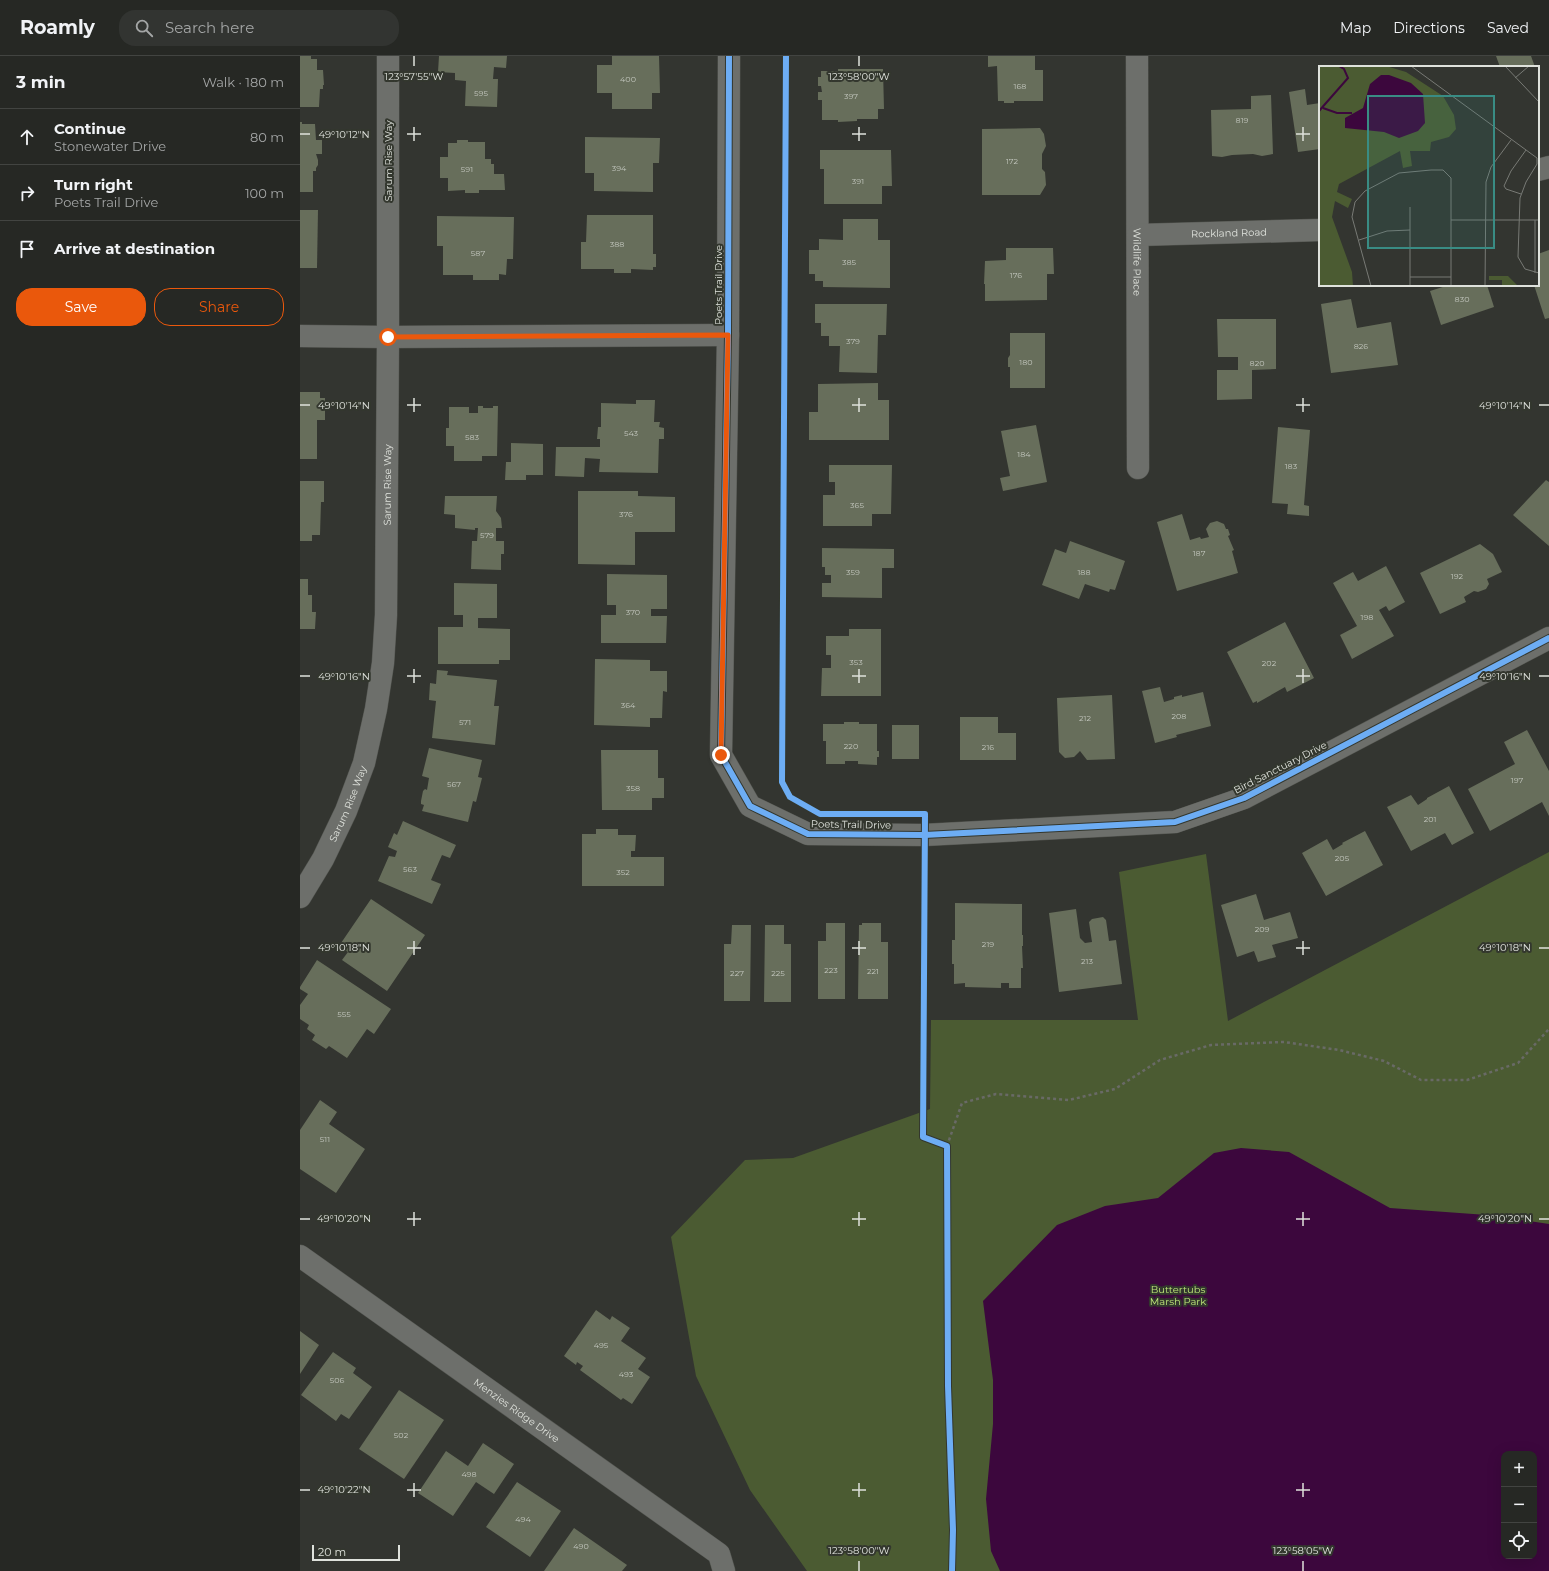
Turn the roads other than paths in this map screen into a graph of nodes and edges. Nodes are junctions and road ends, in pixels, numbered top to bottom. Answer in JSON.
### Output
{"nodes":[{"id":1,"x":388,"y":56,"type":"edge"},
{"id":2,"x":729,"y":56,"type":"edge"},
{"id":3,"x":1137,"y":56,"type":"edge"},
{"id":4,"x":1549,"y":167,"type":"edge"},
{"id":5,"x":1539,"y":170,"type":"edge"},
{"id":6,"x":1319,"y":230,"type":"edge"},
{"id":7,"x":1138,"y":235,"type":"junction"},
{"id":8,"x":728,"y":335,"type":"junction"},
{"id":9,"x":300,"y":336,"type":"edge"},
{"id":10,"x":388,"y":337,"type":"junction"},
{"id":11,"x":1138,"y":468,"type":"dead end"},
{"id":12,"x":1549,"y":638,"type":"edge"},
{"id":13,"x":924,"y":834,"type":"joint"},
{"id":14,"x":300,"y":897,"type":"edge"},
{"id":15,"x":300,"y":1256,"type":"edge"},
{"id":16,"x":724,"y":1571,"type":"edge"}],
"edges":[{"from":1,"to":10,"type":"street","name":"Sarum Rise Way"},
{"from":2,"to":8,"type":"street","name":"Poets Trail Drive"},
{"from":3,"to":7,"type":"street","name":"Wildlife Place"},
{"from":4,"to":5,"type":"street"},
{"from":6,"to":7,"type":"street","name":"Rockland Road"},
{"from":7,"to":11,"type":"street","name":"Wildlife Place"},
{"from":8,"to":10,"type":"street"},
{"from":8,"to":13,"type":"street","name":"Poets Trail Drive"},
{"from":9,"to":10,"type":"street"},
{"from":10,"to":14,"type":"street","name":"Sarum Rise Way"},
{"from":12,"to":13,"type":"street","name":"Bird Sanctuary Drive"},
{"from":15,"to":16,"type":"street","name":"Menzies Ridge Drive"}]}
